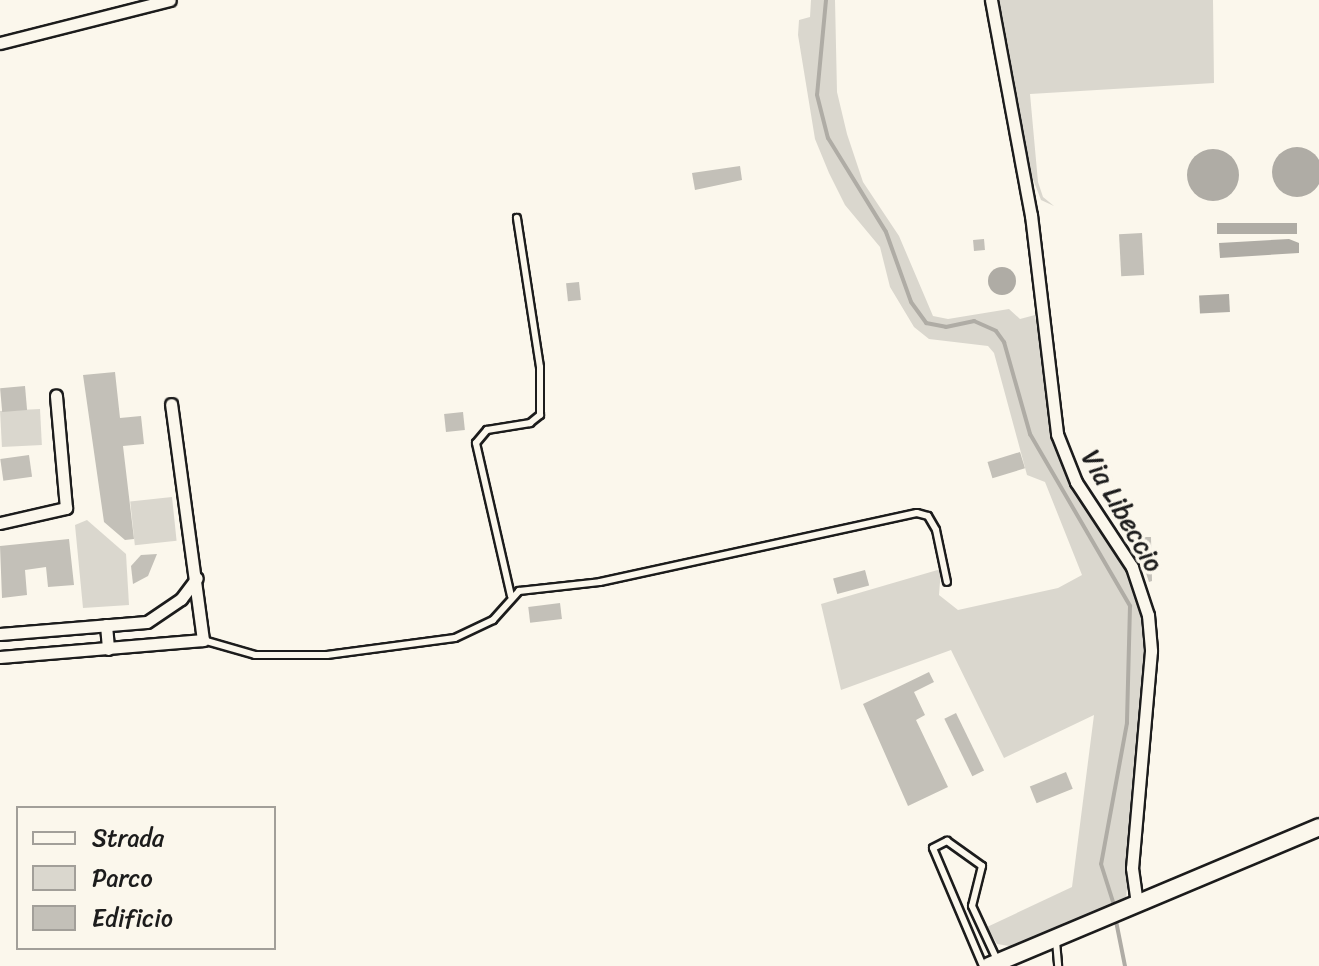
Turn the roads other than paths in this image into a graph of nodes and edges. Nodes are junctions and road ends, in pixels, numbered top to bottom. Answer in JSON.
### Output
{"nodes":[{"id":1,"x":170,"y":0,"type":"edge"},
{"id":2,"x":991,"y":0,"type":"edge"},
{"id":3,"x":0,"y":43,"type":"edge"},
{"id":4,"x":517,"y":218,"type":"dead end"},
{"id":5,"x":56,"y":395,"type":"dead end"},
{"id":6,"x":171,"y":404,"type":"dead end"},
{"id":7,"x":0,"y":523,"type":"edge"},
{"id":8,"x":197,"y":578,"type":"junction"},
{"id":9,"x":947,"y":582,"type":"dead end"},
{"id":10,"x":511,"y":596,"type":"junction"},
{"id":11,"x":106,"y":625,"type":"junction"},
{"id":12,"x":0,"y":634,"type":"edge"},
{"id":13,"x":203,"y":640,"type":"junction"},
{"id":14,"x":108,"y":649,"type":"junction"},
{"id":15,"x":0,"y":657,"type":"edge"},
{"id":16,"x":1319,"y":827,"type":"edge"},
{"id":17,"x":1137,"y":904,"type":"junction"},
{"id":18,"x":1055,"y":937,"type":"junction"},
{"id":19,"x":990,"y":965,"type":"edge"},
{"id":20,"x":1058,"y":966,"type":"edge"}],
"edges":[{"from":1,"to":3,"type":"street"},
{"from":2,"to":17,"type":"street","name":"Via Libeccio"},
{"from":4,"to":10,"type":"lane"},
{"from":5,"to":7,"type":"street"},
{"from":6,"to":8,"type":"street"},
{"from":8,"to":11,"type":"street"},
{"from":8,"to":13,"type":"street"},
{"from":9,"to":10,"type":"lane"},
{"from":10,"to":13,"type":"lane"},
{"from":11,"to":12,"type":"street"},
{"from":11,"to":14,"type":"street"},
{"from":13,"to":14,"type":"street"},
{"from":14,"to":15,"type":"street"},
{"from":16,"to":17,"type":"street"},
{"from":17,"to":18,"type":"street"},
{"from":18,"to":19,"type":"street"},
{"from":18,"to":20,"type":"lane"},
{"from":19,"to":19,"type":"lane"}]}
